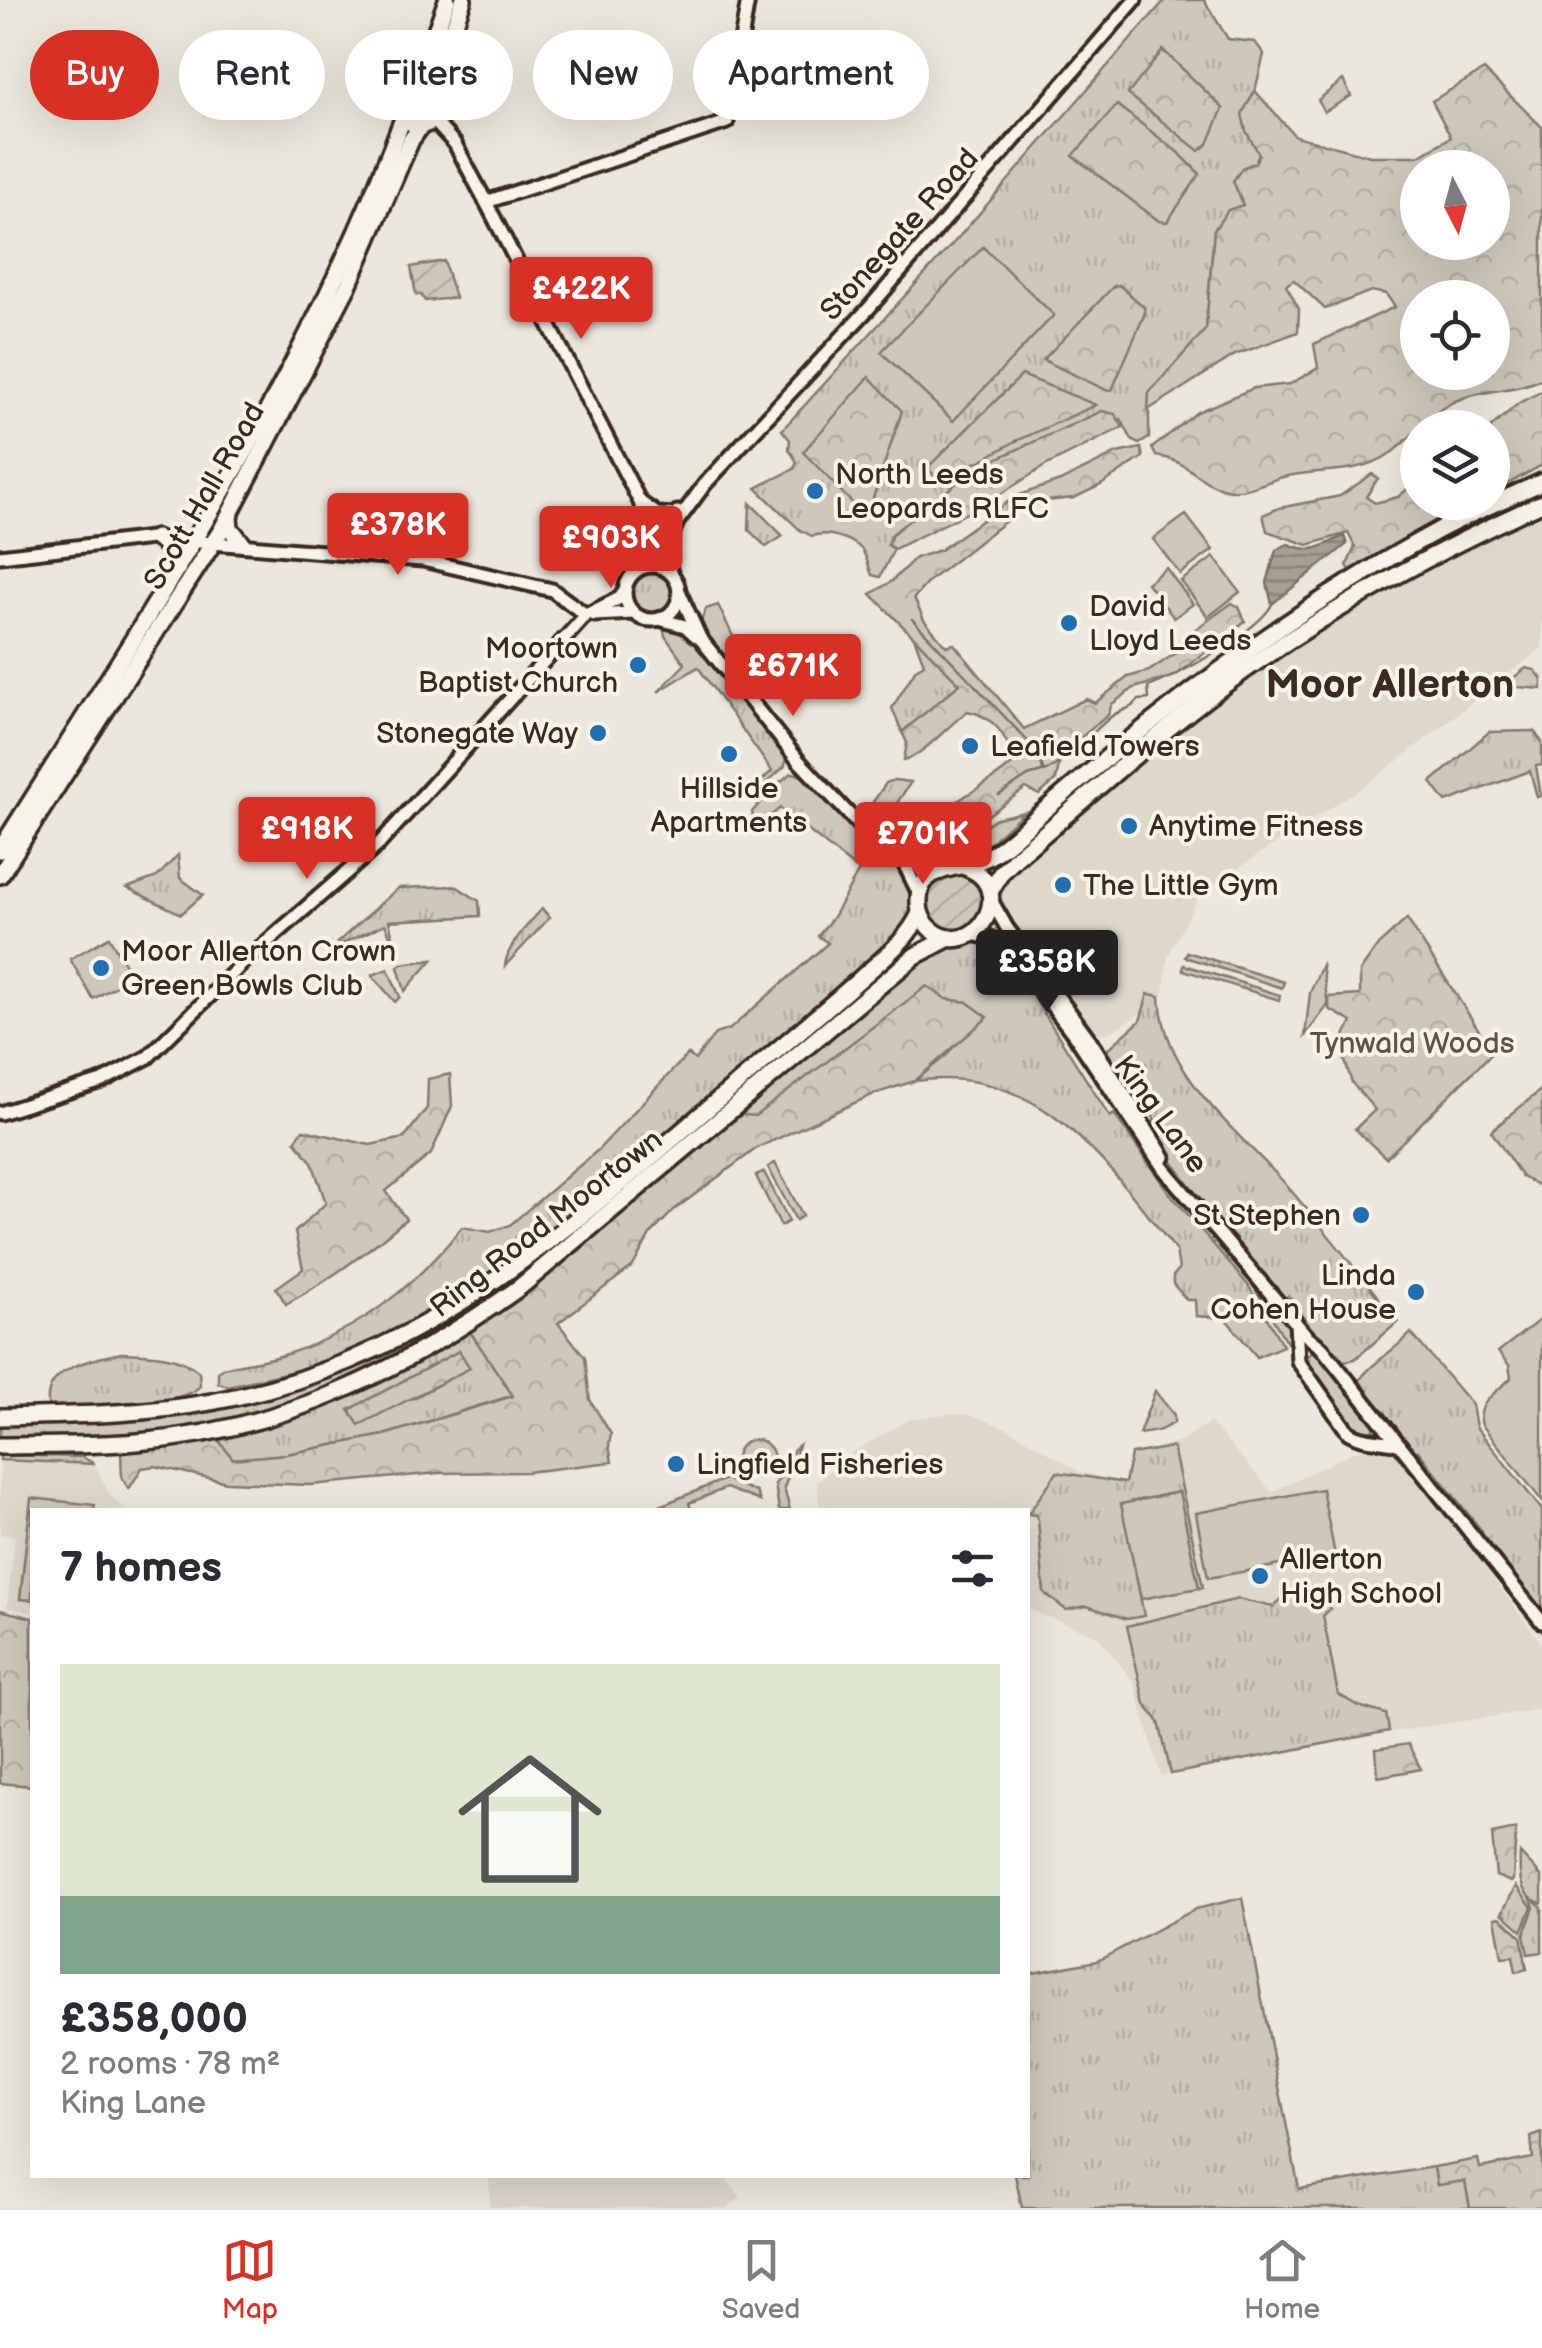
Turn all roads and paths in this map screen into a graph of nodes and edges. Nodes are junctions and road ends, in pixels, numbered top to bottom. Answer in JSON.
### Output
{"nodes":[{"id":1,"x":447,"y":0,"type":"edge"},
{"id":2,"x":463,"y":0,"type":"edge"},
{"id":3,"x":748,"y":0,"type":"edge"},
{"id":4,"x":1136,"y":0,"type":"edge"},
{"id":5,"x":436,"y":30,"type":"edge"},
{"id":6,"x":453,"y":30,"type":"edge"},
{"id":7,"x":402,"y":120,"type":"edge"},
{"id":8,"x":410,"y":120,"type":"edge"},
{"id":9,"x":429,"y":120,"type":"edge"},
{"id":10,"x":428,"y":124,"type":"junction"},
{"id":11,"x":486,"y":202,"type":"junction"},
{"id":12,"x":263,"y":453,"type":"junction"},
{"id":13,"x":1542,"y":482,"type":"edge"},
{"id":14,"x":695,"y":497,"type":"junction"},
{"id":15,"x":640,"y":502,"type":"junction"},
{"id":16,"x":1542,"y":502,"type":"edge"},
{"id":17,"x":674,"y":515,"type":"junction"},
{"id":18,"x":229,"y":516,"type":"junction"},
{"id":19,"x":667,"y":533,"type":"junction"},
{"id":20,"x":156,"y":538,"type":"junction"},
{"id":21,"x":195,"y":540,"type":"junction"},
{"id":22,"x":214,"y":542,"type":"junction"},
{"id":23,"x":242,"y":543,"type":"junction"},
{"id":24,"x":653,"y":550,"type":"junction"},
{"id":25,"x":0,"y":556,"type":"edge"},
{"id":26,"x":644,"y":567,"type":"junction"},
{"id":27,"x":178,"y":568,"type":"junction"},
{"id":28,"x":671,"y":573,"type":"junction"},
{"id":29,"x":625,"y":590,"type":"junction"},
{"id":30,"x":679,"y":592,"type":"junction"},
{"id":31,"x":634,"y":613,"type":"junction"},
{"id":32,"x":586,"y":615,"type":"junction"},
{"id":33,"x":657,"y":619,"type":"junction"},
{"id":34,"x":700,"y":638,"type":"junction"},
{"id":35,"x":0,"y":850,"type":"edge"},
{"id":36,"x":903,"y":861,"type":"junction"},
{"id":37,"x":947,"y":866,"type":"junction"},
{"id":38,"x":965,"y":867,"type":"junction"},
{"id":39,"x":0,"y":875,"type":"edge"},
{"id":40,"x":919,"y":894,"type":"junction"},
{"id":41,"x":990,"y":896,"type":"junction"},
{"id":42,"x":920,"y":912,"type":"junction"},
{"id":43,"x":972,"y":934,"type":"junction"},
{"id":44,"x":950,"y":938,"type":"junction"},
{"id":45,"x":0,"y":1113,"type":"edge"},
{"id":46,"x":1190,"y":1196,"type":"junction"},
{"id":47,"x":1296,"y":1322,"type":"junction"},
{"id":48,"x":1317,"y":1344,"type":"junction"},
{"id":49,"x":1300,"y":1350,"type":"junction"},
{"id":50,"x":0,"y":1417,"type":"edge"},
{"id":51,"x":1381,"y":1420,"type":"junction"},
{"id":52,"x":1374,"y":1438,"type":"junction"},
{"id":53,"x":0,"y":1446,"type":"edge"},
{"id":54,"x":1400,"y":1446,"type":"junction"},
{"id":55,"x":1542,"y":1622,"type":"edge"}],
"edges":[{"from":1,"to":5,"type":"highway"},
{"from":2,"to":6,"type":"highway"},
{"from":3,"to":11,"type":"street"},
{"from":4,"to":14,"type":"street","name":"Stonegate Road"},
{"from":7,"to":21,"type":"highway","name":"Scott Hall Road"},
{"from":8,"to":10,"type":"highway"},
{"from":9,"to":10,"type":"highway"},
{"from":10,"to":11,"type":"street"},
{"from":10,"to":12,"type":"highway","name":"Scott Hall Road"},
{"from":11,"to":15,"type":"street"},
{"from":12,"to":18,"type":"highway","name":"Scott Hall Road"},
{"from":12,"to":21,"type":"highway"},
{"from":13,"to":38,"type":"highway"},
{"from":14,"to":17,"type":"street","name":"Stonegate Road"},
{"from":14,"to":19,"type":"street","name":"Stonegate Road"},
{"from":15,"to":17,"type":"street"},
{"from":15,"to":19,"type":"street"},
{"from":15,"to":24,"type":"street"},
{"from":16,"to":41,"type":"highway"},
{"from":17,"to":19,"type":"street","name":"Stonegate Road"},
{"from":18,"to":22,"type":"highway","name":"Scott Hall Road"},
{"from":18,"to":23,"type":"highway"},
{"from":19,"to":24,"type":"street"},
{"from":19,"to":28,"type":"street"},
{"from":20,"to":21,"type":"street"},
{"from":20,"to":25,"type":"street"},
{"from":20,"to":27,"type":"highway"},
{"from":21,"to":22,"type":"street"},
{"from":21,"to":27,"type":"highway","name":"Scott Hall Road"},
{"from":22,"to":23,"type":"street"},
{"from":22,"to":39,"type":"highway","name":"Scott Hall Road"},
{"from":23,"to":32,"type":"street"},
{"from":24,"to":26,"type":"street"},
{"from":26,"to":28,"type":"street"},
{"from":26,"to":29,"type":"street"},
{"from":27,"to":35,"type":"highway","name":"Scott Hall Road"},
{"from":28,"to":30,"type":"street"},
{"from":29,"to":31,"type":"street"},
{"from":29,"to":32,"type":"street"},
{"from":30,"to":33,"type":"street"},
{"from":30,"to":34,"type":"street"},
{"from":31,"to":32,"type":"street"},
{"from":31,"to":33,"type":"street"},
{"from":32,"to":45,"type":"street"},
{"from":33,"to":34,"type":"street"},
{"from":34,"to":36,"type":"street"},
{"from":36,"to":37,"type":"street"},
{"from":36,"to":40,"type":"street"},
{"from":37,"to":38,"type":"highway"},
{"from":37,"to":40,"type":"highway"},
{"from":38,"to":41,"type":"highway"},
{"from":40,"to":42,"type":"highway"},
{"from":41,"to":43,"type":"highway"},
{"from":41,"to":46,"type":"street","name":"King Lane"},
{"from":42,"to":44,"type":"highway"},
{"from":42,"to":50,"type":"highway","name":"Ring Road Moortown"},
{"from":43,"to":44,"type":"highway"},
{"from":43,"to":46,"type":"street","name":"King Lane"},
{"from":44,"to":53,"type":"highway","name":"Ring Road Moortown"},
{"from":46,"to":47,"type":"street","name":"King Lane"},
{"from":47,"to":48,"type":"street","name":"King Lane"},
{"from":47,"to":49,"type":"street"},
{"from":48,"to":49,"type":"street"},
{"from":48,"to":51,"type":"street","name":"King Lane"},
{"from":49,"to":52,"type":"street"},
{"from":51,"to":52,"type":"street"},
{"from":51,"to":54,"type":"street","name":"King Lane"},
{"from":52,"to":54,"type":"street"},
{"from":54,"to":55,"type":"street","name":"King Lane"}]}
